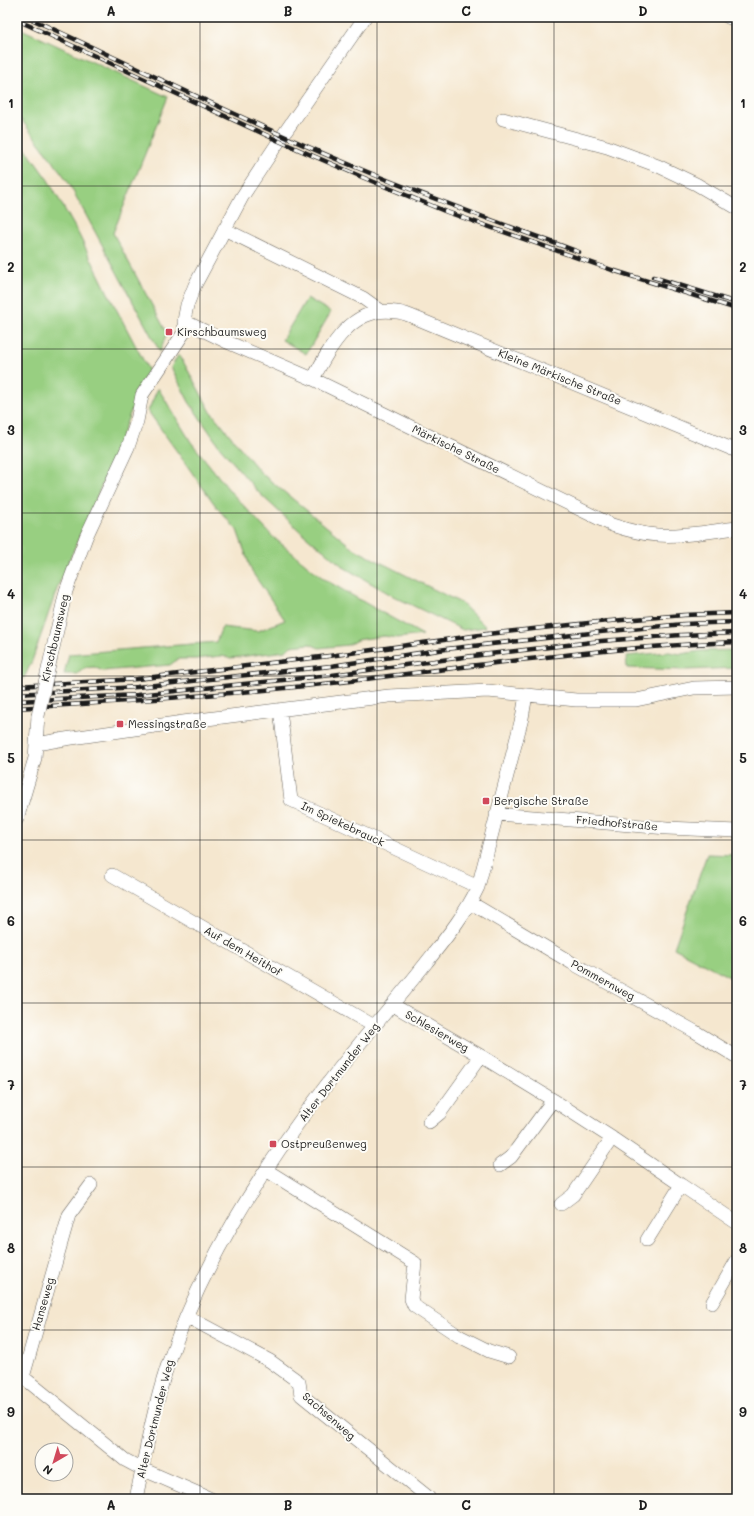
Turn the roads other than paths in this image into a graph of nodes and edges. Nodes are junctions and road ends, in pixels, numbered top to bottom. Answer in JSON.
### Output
{"nodes":[{"id":1,"x":366,"y":17,"type":"edge"},
{"id":2,"x":728,"y":17,"type":"edge"},
{"id":3,"x":737,"y":20,"type":"edge"},
{"id":4,"x":503,"y":120,"type":"dead end"},
{"id":5,"x":737,"y":208,"type":"edge"},
{"id":6,"x":224,"y":229,"type":"junction"},
{"id":7,"x":381,"y":312,"type":"junction"},
{"id":8,"x":184,"y":321,"type":"junction"},
{"id":9,"x":314,"y":380,"type":"junction"},
{"id":10,"x":737,"y":451,"type":"edge"},
{"id":11,"x":737,"y":528,"type":"edge"},
{"id":12,"x":737,"y":687,"type":"edge"},
{"id":13,"x":526,"y":695,"type":"junction"},
{"id":14,"x":280,"y":710,"type":"junction"},
{"id":15,"x":37,"y":739,"type":"junction"},
{"id":16,"x":496,"y":814,"type":"junction"},
{"id":17,"x":17,"y":819,"type":"edge"},
{"id":18,"x":737,"y":831,"type":"edge"},
{"id":19,"x":112,"y":875,"type":"dead end"},
{"id":20,"x":478,"y":887,"type":"junction"},
{"id":21,"x":471,"y":903,"type":"junction"},
{"id":22,"x":392,"y":1005,"type":"junction"},
{"id":23,"x":374,"y":1026,"type":"junction"},
{"id":24,"x":481,"y":1056,"type":"junction"},
{"id":25,"x":737,"y":1057,"type":"edge"},
{"id":26,"x":553,"y":1100,"type":"junction"},
{"id":27,"x":429,"y":1122,"type":"dead end"},
{"id":28,"x":612,"y":1138,"type":"junction"},
{"id":29,"x":500,"y":1165,"type":"dead end"},
{"id":30,"x":266,"y":1170,"type":"junction"},
{"id":31,"x":91,"y":1184,"type":"dead end"},
{"id":32,"x":681,"y":1185,"type":"junction"},
{"id":33,"x":561,"y":1204,"type":"dead end"},
{"id":34,"x":737,"y":1223,"type":"edge"},
{"id":35,"x":647,"y":1240,"type":"dead end"},
{"id":36,"x":737,"y":1260,"type":"edge"},
{"id":37,"x":712,"y":1303,"type":"dead end"},
{"id":38,"x":186,"y":1316,"type":"junction"},
{"id":39,"x":509,"y":1357,"type":"dead end"},
{"id":40,"x":142,"y":1470,"type":"junction"},
{"id":41,"x":136,"y":1499,"type":"edge"},
{"id":42,"x":211,"y":1499,"type":"edge"},
{"id":43,"x":427,"y":1499,"type":"edge"}],
"edges":[{"from":1,"to":6,"type":"street","name":"Kirschbaumsweg"},
{"from":2,"to":3,"type":"street"},
{"from":4,"to":5,"type":"street"},
{"from":6,"to":7,"type":"street"},
{"from":6,"to":8,"type":"street","name":"Kirschbaumsweg"},
{"from":7,"to":9,"type":"street","name":"Kleine Märkische Straße"},
{"from":7,"to":10,"type":"street","name":"Kleine Märkische Straße"},
{"from":8,"to":9,"type":"street","name":"Märkische Straße"},
{"from":8,"to":15,"type":"street","name":"Kirschbaumsweg","bridge":true},
{"from":9,"to":11,"type":"street","name":"Märkische Straße"},
{"from":12,"to":13,"type":"street"},
{"from":13,"to":14,"type":"street"},
{"from":13,"to":16,"type":"street","name":"Alter Dortmunder Weg"},
{"from":14,"to":15,"type":"street"},
{"from":14,"to":20,"type":"street","name":"Im Spiekebrauck"},
{"from":15,"to":17,"type":"street"},
{"from":16,"to":18,"type":"street","name":"Friedhofstraße"},
{"from":16,"to":20,"type":"street","name":"Alter Dortmunder Weg"},
{"from":19,"to":23,"type":"street","name":"Auf dem Heithof"},
{"from":20,"to":21,"type":"street","name":"Alter Dortmunder Weg"},
{"from":21,"to":22,"type":"street","name":"Alter Dortmunder Weg"},
{"from":21,"to":25,"type":"street","name":"Pommernweg"},
{"from":22,"to":23,"type":"street","name":"Alter Dortmunder Weg"},
{"from":22,"to":24,"type":"street","name":"Schlesierweg"},
{"from":23,"to":30,"type":"street","name":"Alter Dortmunder Weg"},
{"from":24,"to":26,"type":"street","name":"Schlesierweg"},
{"from":24,"to":27,"type":"street","name":"Schlesierweg"},
{"from":26,"to":28,"type":"street","name":"Schlesierweg"},
{"from":26,"to":29,"type":"street"},
{"from":28,"to":32,"type":"street","name":"Schlesierweg"},
{"from":28,"to":33,"type":"street"},
{"from":30,"to":38,"type":"street","name":"Alter Dortmunder Weg"},
{"from":30,"to":39,"type":"street"},
{"from":31,"to":40,"type":"street","name":"Hanseweg"},
{"from":32,"to":34,"type":"street","name":"Schlesierweg"},
{"from":32,"to":35,"type":"street"},
{"from":36,"to":37,"type":"street"},
{"from":38,"to":40,"type":"street","name":"Alter Dortmunder Weg"},
{"from":38,"to":43,"type":"street","name":"Sachsenweg"},
{"from":40,"to":41,"type":"street","name":"Alter Dortmunder Weg"},
{"from":40,"to":42,"type":"street"}]}
